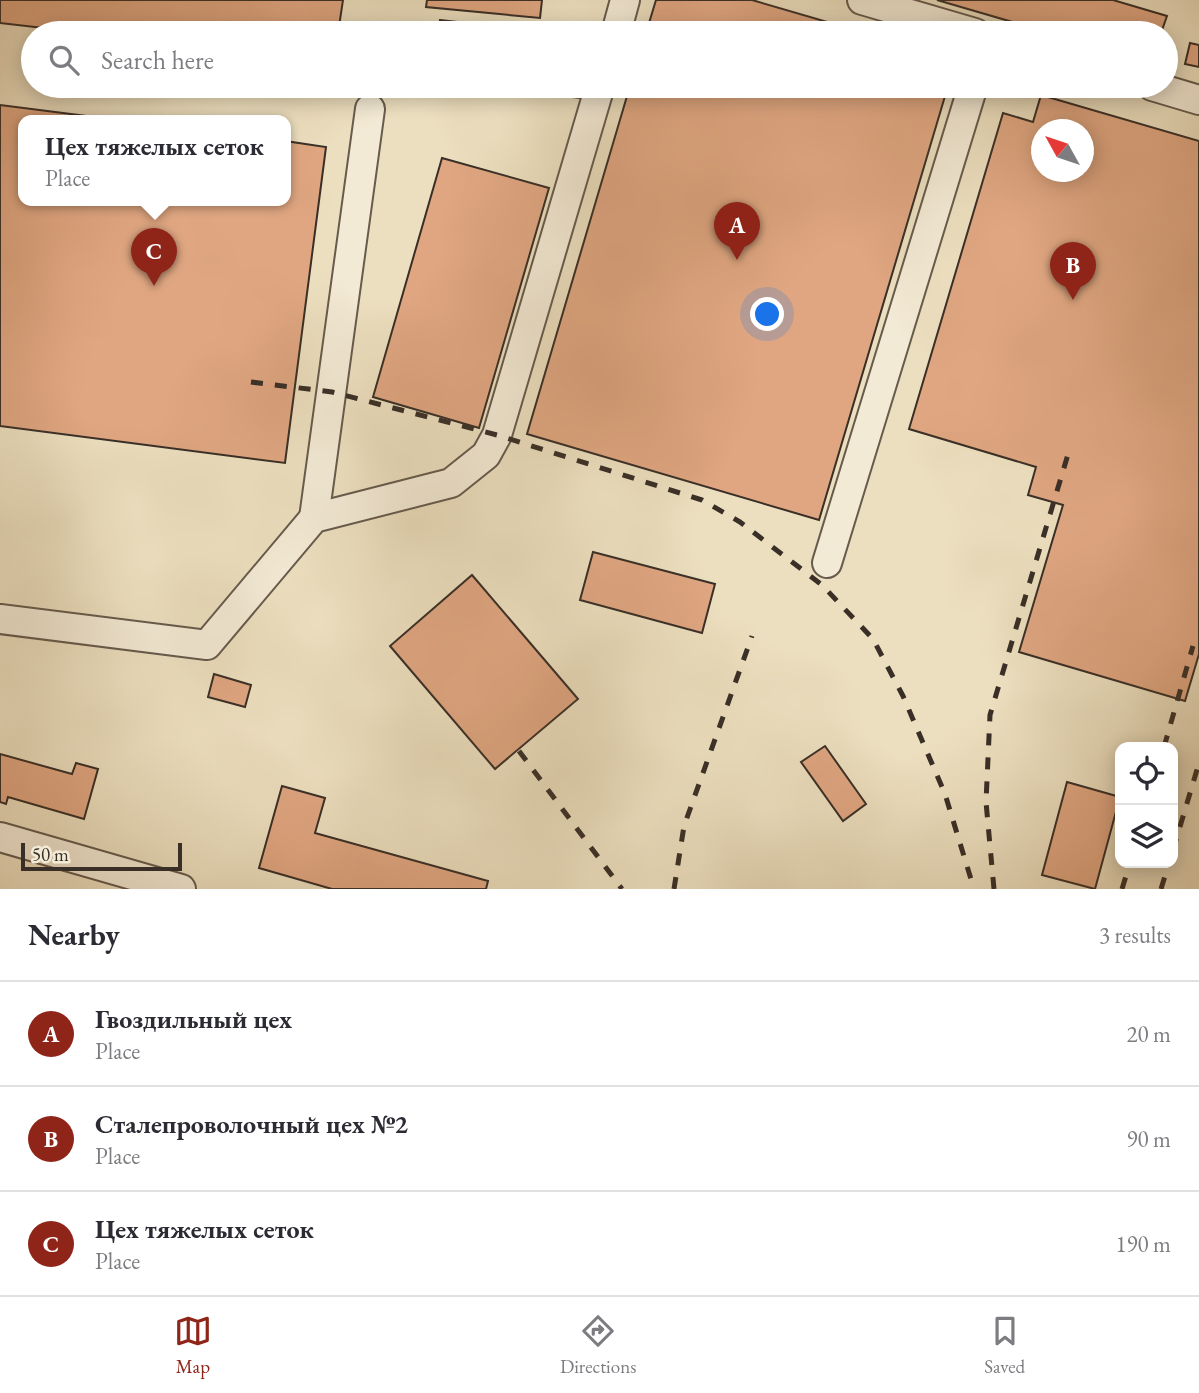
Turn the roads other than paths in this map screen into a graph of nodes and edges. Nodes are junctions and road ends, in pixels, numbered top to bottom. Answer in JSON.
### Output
{"nodes":[{"id":1,"x":625,"y":0,"type":"edge"},
{"id":2,"x":862,"y":0,"type":"edge"},
{"id":3,"x":619,"y":21,"type":"edge"},
{"id":4,"x":934,"y":21,"type":"edge"},
{"id":5,"x":1178,"y":94,"type":"edge"},
{"id":6,"x":596,"y":98,"type":"edge"},
{"id":7,"x":969,"y":98,"type":"edge"},
{"id":8,"x":1199,"y":100,"type":"edge"},
{"id":9,"x":370,"y":109,"type":"dead end"},
{"id":10,"x":314,"y":518,"type":"junction"},
{"id":11,"x":827,"y":563,"type":"dead end"},
{"id":12,"x":0,"y":620,"type":"edge"},
{"id":13,"x":0,"y":837,"type":"edge"},
{"id":14,"x":181,"y":889,"type":"edge"}],
"edges":[{"from":1,"to":3,"type":"street"},
{"from":2,"to":4,"type":"street"},
{"from":5,"to":8,"type":"street"},
{"from":6,"to":10,"type":"street"},
{"from":7,"to":11,"type":"street"},
{"from":9,"to":10,"type":"street"},
{"from":10,"to":12,"type":"street"},
{"from":13,"to":14,"type":"street"}]}
